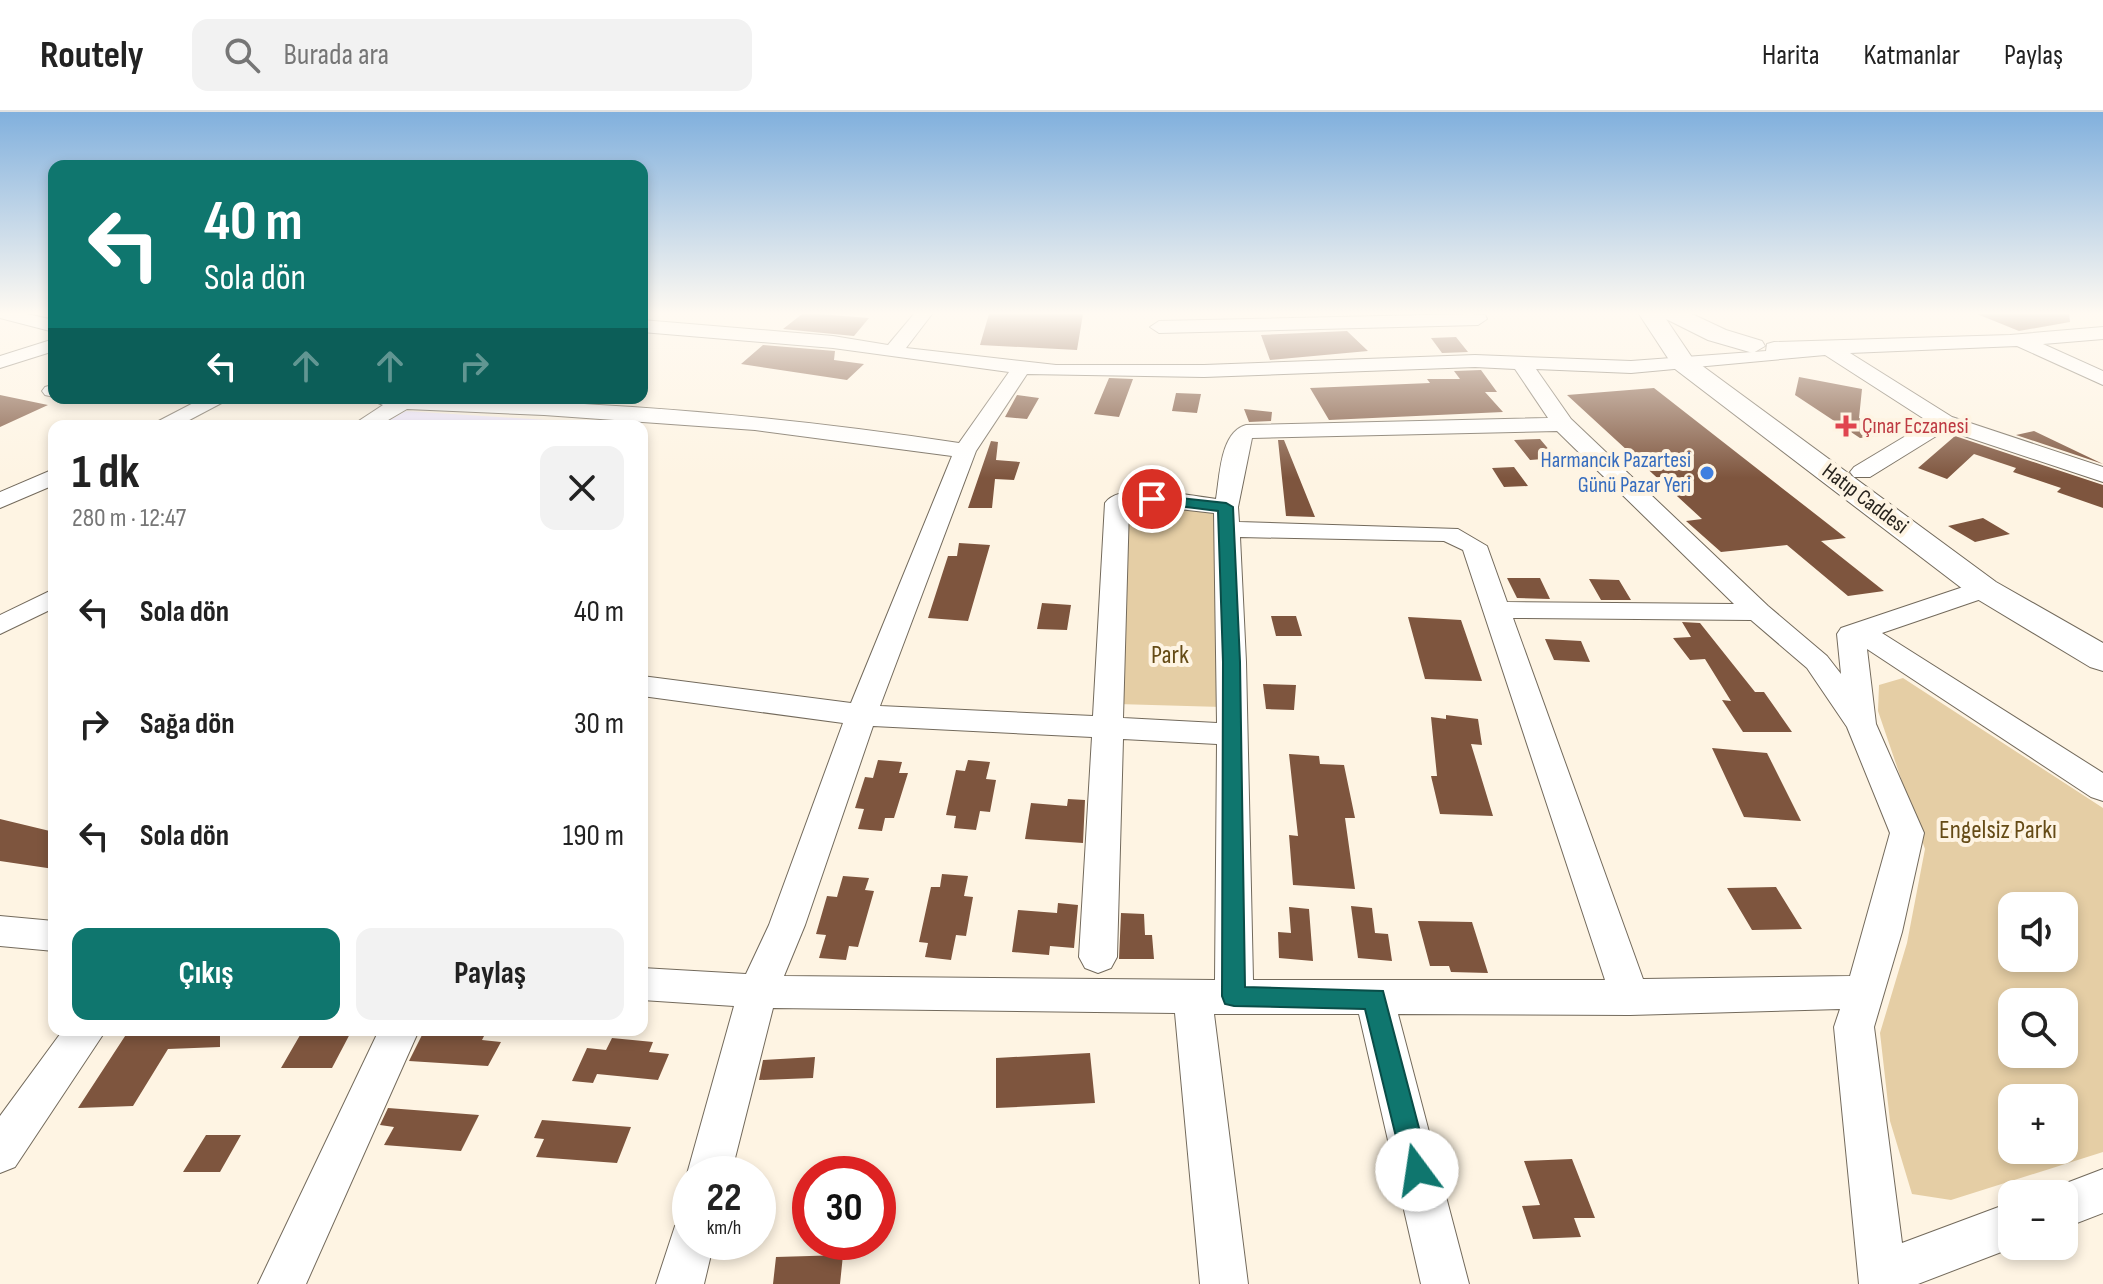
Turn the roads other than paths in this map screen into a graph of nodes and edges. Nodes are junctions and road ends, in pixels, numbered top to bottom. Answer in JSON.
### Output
{"nodes":[{"id":1,"x":1021,"y":369,"type":"edge"},
{"id":2,"x":1089,"y":369,"type":"edge"},
{"id":3,"x":1267,"y":369,"type":"edge"},
{"id":4,"x":1522,"y":369,"type":"edge"},
{"id":5,"x":1708,"y":369,"type":"edge"},
{"id":6,"x":1711,"y":369,"type":"edge"},
{"id":7,"x":1860,"y":369,"type":"edge"},
{"id":8,"x":2081,"y":369,"type":"edge"},
{"id":9,"x":1181,"y":371,"type":"joint"},
{"id":10,"x":2103,"y":379,"type":"edge"},
{"id":11,"x":207,"y":404,"type":"edge"},
{"id":12,"x":401,"y":404,"type":"edge"},
{"id":13,"x":434,"y":404,"type":"edge"},
{"id":14,"x":501,"y":404,"type":"edge"},
{"id":15,"x":495,"y":406,"type":"junction"},
{"id":16,"x":173,"y":420,"type":"edge"},
{"id":17,"x":373,"y":420,"type":"edge"},
{"id":18,"x":1944,"y":422,"type":"junction"},
{"id":19,"x":1563,"y":424,"type":"junction"},
{"id":20,"x":965,"y":451,"type":"junction"},
{"id":21,"x":1862,"y":472,"type":"junction"},
{"id":22,"x":2103,"y":475,"type":"edge"},
{"id":23,"x":48,"y":479,"type":"edge"},
{"id":24,"x":2,"y":499,"type":"edge"},
{"id":25,"x":1227,"y":518,"type":"junction"},
{"id":26,"x":1984,"y":589,"type":"junction"},
{"id":27,"x":48,"y":599,"type":"edge"},
{"id":28,"x":1496,"y":610,"type":"junction"},
{"id":29,"x":1758,"y":612,"type":"junction"},
{"id":30,"x":8,"y":615,"type":"edge"},
{"id":31,"x":48,"y":618,"type":"edge"},
{"id":32,"x":1859,"y":631,"type":"junction"},
{"id":33,"x":2103,"y":634,"type":"edge"},
{"id":34,"x":2103,"y":659,"type":"edge"},
{"id":35,"x":648,"y":687,"type":"edge"},
{"id":36,"x":862,"y":715,"type":"junction"},
{"id":37,"x":1861,"y":724,"type":"junction"},
{"id":38,"x":1108,"y":727,"type":"junction"},
{"id":39,"x":1232,"y":734,"type":"junction"},
{"id":40,"x":2103,"y":789,"type":"edge"},
{"id":41,"x":0,"y":931,"type":"edge"},
{"id":42,"x":48,"y":935,"type":"edge"},
{"id":43,"x":1098,"y":957,"type":"dead end"},
{"id":44,"x":648,"y":984,"type":"edge"},
{"id":45,"x":1864,"y":992,"type":"junction"},
{"id":46,"x":757,"y":993,"type":"junction"},
{"id":47,"x":1214,"y":998,"type":"junction"},
{"id":48,"x":1630,"y":998,"type":"junction"},
{"id":49,"x":1375,"y":999,"type":"junction"},
{"id":50,"x":82,"y":1036,"type":"edge"},
{"id":51,"x":396,"y":1036,"type":"edge"},
{"id":52,"x":0,"y":1152,"type":"edge"},
{"id":53,"x":714,"y":1156,"type":"edge"},
{"id":54,"x":2103,"y":1191,"type":"edge"},
{"id":55,"x":2078,"y":1201,"type":"edge"},
{"id":56,"x":1998,"y":1231,"type":"edge"},
{"id":57,"x":686,"y":1260,"type":"edge"},
{"id":58,"x":1883,"y":1279,"type":"edge"},
{"id":59,"x":282,"y":1284,"type":"edge"},
{"id":60,"x":680,"y":1284,"type":"edge"},
{"id":61,"x":1224,"y":1284,"type":"edge"},
{"id":62,"x":1445,"y":1284,"type":"edge"}],
"edges":[{"from":1,"to":20,"type":"street"},
{"from":2,"to":9,"type":"street"},
{"from":3,"to":9,"type":"street"},
{"from":4,"to":19,"type":"street"},
{"from":5,"to":26,"type":"main road","name":"Hatıp Caddesi"},
{"from":6,"to":21,"type":"main road","name":"Hatıp Caddesi"},
{"from":7,"to":18,"type":"street"},
{"from":8,"to":10,"type":"street"},
{"from":11,"to":16,"type":"street"},
{"from":12,"to":17,"type":"street"},
{"from":13,"to":15,"type":"street"},
{"from":14,"to":15,"type":"street"},
{"from":15,"to":20,"type":"street"},
{"from":18,"to":21,"type":"street"},
{"from":18,"to":22,"type":"street"},
{"from":19,"to":25,"type":"street"},
{"from":19,"to":29,"type":"street"},
{"from":20,"to":36,"type":"street"},
{"from":21,"to":33,"type":"main road","name":"Hatıp Caddesi"},
{"from":23,"to":24,"type":"street"},
{"from":25,"to":28,"type":"street"},
{"from":25,"to":38,"type":"street"},
{"from":25,"to":39,"type":"street"},
{"from":26,"to":32,"type":"street"},
{"from":26,"to":34,"type":"main road","name":"Hatıp Caddesi"},
{"from":27,"to":30,"type":"street"},
{"from":28,"to":29,"type":"street"},
{"from":28,"to":48,"type":"street"},
{"from":29,"to":37,"type":"street"},
{"from":30,"to":31,"type":"street"},
{"from":32,"to":37,"type":"street"},
{"from":32,"to":40,"type":"street"},
{"from":35,"to":36,"type":"street"},
{"from":36,"to":38,"type":"street"},
{"from":36,"to":46,"type":"street"},
{"from":37,"to":45,"type":"street"},
{"from":38,"to":39,"type":"street"},
{"from":38,"to":43,"type":"street"},
{"from":39,"to":47,"type":"street"},
{"from":41,"to":42,"type":"street"},
{"from":44,"to":46,"type":"street"},
{"from":45,"to":48,"type":"street"},
{"from":45,"to":58,"type":"street"},
{"from":46,"to":47,"type":"street"},
{"from":46,"to":53,"type":"street"},
{"from":47,"to":49,"type":"street"},
{"from":47,"to":61,"type":"street"},
{"from":48,"to":49,"type":"street"},
{"from":49,"to":62,"type":"street"},
{"from":50,"to":52,"type":"street"},
{"from":51,"to":59,"type":"street"},
{"from":54,"to":55,"type":"street"},
{"from":56,"to":58,"type":"street"},
{"from":57,"to":60,"type":"street"}]}
